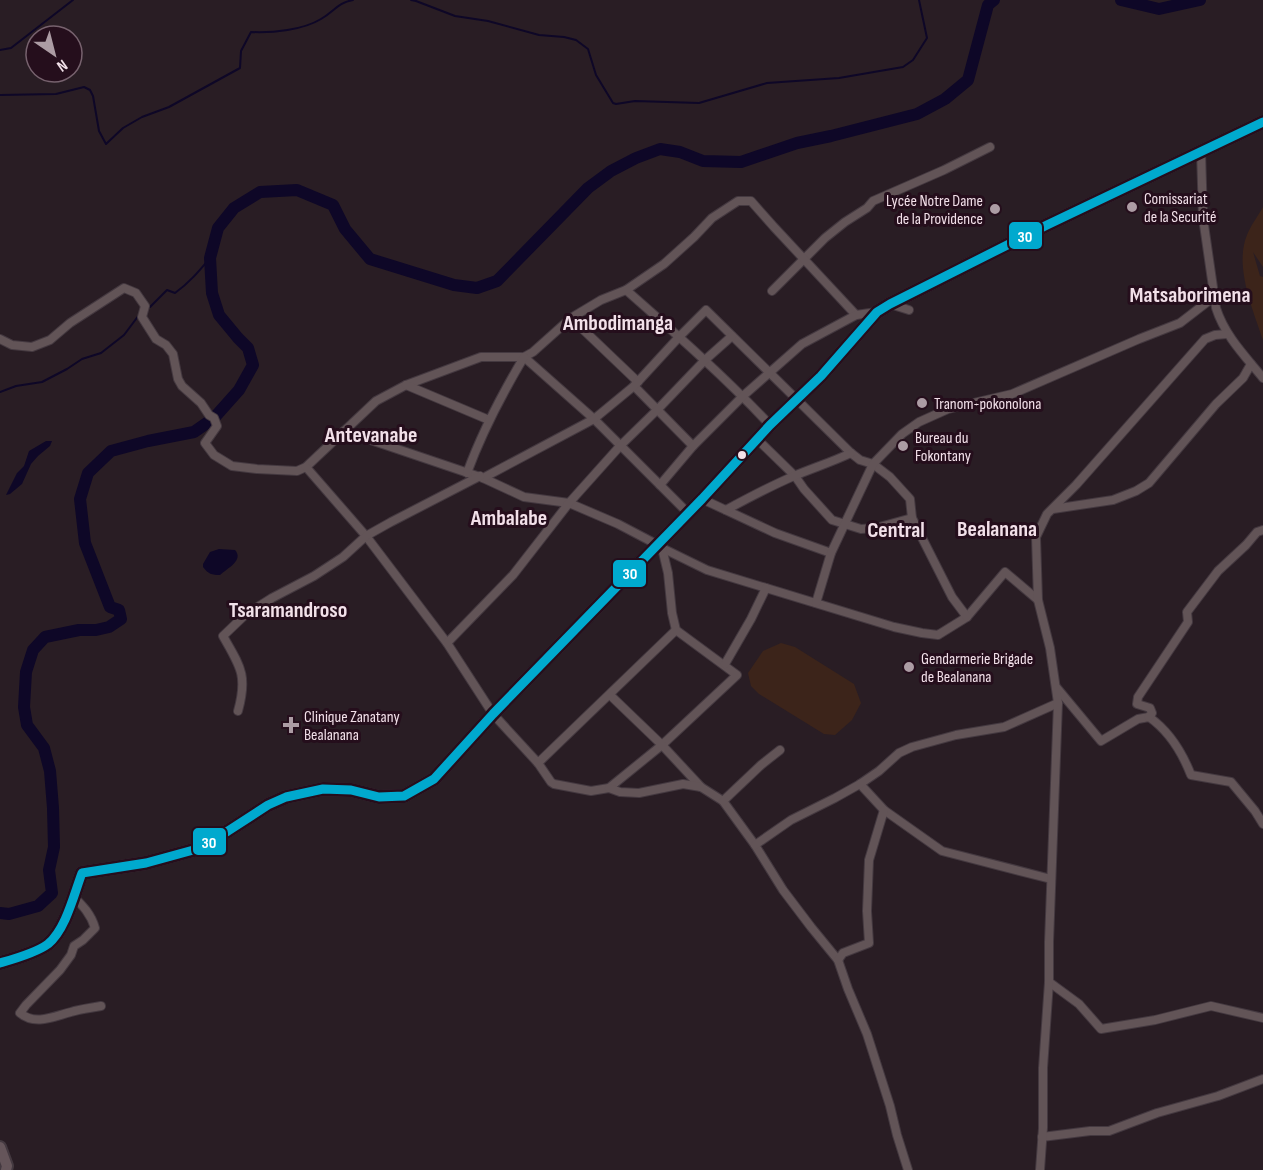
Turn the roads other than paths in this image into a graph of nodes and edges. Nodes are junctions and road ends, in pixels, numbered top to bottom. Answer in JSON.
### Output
{"nodes":[{"id":1,"x":1263,"y":122,"type":"edge"},
{"id":2,"x":990,"y":147,"type":"dead end"},
{"id":3,"x":1201,"y":152,"type":"junction"},
{"id":4,"x":805,"y":259,"type":"junction"},
{"id":5,"x":626,"y":290,"type":"junction"},
{"id":6,"x":772,"y":291,"type":"dead end"},
{"id":7,"x":1215,"y":296,"type":"junction"},
{"id":8,"x":890,"y":304,"type":"junction"},
{"id":9,"x":909,"y":310,"type":"dead end"},
{"id":10,"x":877,"y":312,"type":"junction"},
{"id":11,"x":856,"y":315,"type":"junction"},
{"id":12,"x":571,"y":318,"type":"junction"},
{"id":13,"x":1227,"y":334,"type":"junction"},
{"id":14,"x":732,"y":336,"type":"junction"},
{"id":15,"x":679,"y":337,"type":"junction"},
{"id":16,"x":0,"y":339,"type":"edge"},
{"id":17,"x":524,"y":357,"type":"junction"},
{"id":18,"x":705,"y":360,"type":"junction"},
{"id":19,"x":1251,"y":364,"type":"junction"},
{"id":20,"x":770,"y":372,"type":"junction"},
{"id":21,"x":1263,"y":378,"type":"edge"},
{"id":22,"x":636,"y":384,"type":"junction"},
{"id":23,"x":406,"y":385,"type":"junction"},
{"id":24,"x":743,"y":396,"type":"junction"},
{"id":25,"x":796,"y":400,"type":"junction"},
{"id":26,"x":658,"y":409,"type":"junction"},
{"id":27,"x":594,"y":419,"type":"junction"},
{"id":28,"x":489,"y":420,"type":"junction"},
{"id":29,"x":770,"y":425,"type":"junction"},
{"id":30,"x":344,"y":431,"type":"junction"},
{"id":31,"x":757,"y":439,"type":"junction"},
{"id":32,"x":620,"y":446,"type":"junction"},
{"id":33,"x":693,"y":446,"type":"junction"},
{"id":34,"x":851,"y":453,"type":"junction"},
{"id":35,"x":873,"y":464,"type":"junction"},
{"id":36,"x":306,"y":467,"type":"junction"},
{"id":37,"x":467,"y":473,"type":"junction"},
{"id":38,"x":795,"y":476,"type":"junction"},
{"id":39,"x":481,"y":477,"type":"junction"},
{"id":40,"x":660,"y":485,"type":"junction"},
{"id":41,"x":702,"y":499,"type":"junction"},
{"id":42,"x":569,"y":503,"type":"junction"},
{"id":43,"x":1053,"y":509,"type":"junction"},
{"id":44,"x":726,"y":510,"type":"junction"},
{"id":45,"x":688,"y":513,"type":"junction"},
{"id":46,"x":912,"y":518,"type":"junction"},
{"id":47,"x":845,"y":524,"type":"junction"},
{"id":48,"x":1263,"y":530,"type":"edge"},
{"id":49,"x":366,"y":536,"type":"junction"},
{"id":50,"x":660,"y":547,"type":"junction"},
{"id":51,"x":831,"y":553,"type":"junction"},
{"id":52,"x":766,"y":588,"type":"junction"},
{"id":53,"x":1038,"y":600,"type":"junction"},
{"id":54,"x":816,"y":603,"type":"junction"},
{"id":55,"x":967,"y":617,"type":"junction"},
{"id":56,"x":676,"y":630,"type":"junction"},
{"id":57,"x":447,"y":643,"type":"junction"},
{"id":58,"x":724,"y":664,"type":"junction"},
{"id":59,"x":1055,"y":686,"type":"junction"},
{"id":60,"x":610,"y":695,"type":"junction"},
{"id":61,"x":1058,"y":703,"type":"junction"},
{"id":62,"x":238,"y":711,"type":"dead end"},
{"id":63,"x":494,"y":714,"type":"junction"},
{"id":64,"x":1149,"y":717,"type":"junction"},
{"id":65,"x":662,"y":745,"type":"junction"},
{"id":66,"x":780,"y":750,"type":"dead end"},
{"id":67,"x":538,"y":763,"type":"junction"},
{"id":68,"x":860,"y":784,"type":"junction"},
{"id":69,"x":701,"y":787,"type":"junction"},
{"id":70,"x":609,"y":788,"type":"junction"},
{"id":71,"x":723,"y":801,"type":"junction"},
{"id":72,"x":884,"y":810,"type":"junction"},
{"id":73,"x":1263,"y":824,"type":"edge"},
{"id":74,"x":754,"y":845,"type":"junction"},
{"id":75,"x":1051,"y":879,"type":"junction"},
{"id":76,"x":73,"y":896,"type":"junction"},
{"id":77,"x":838,"y":960,"type":"junction"},
{"id":78,"x":0,"y":963,"type":"edge"},
{"id":79,"x":1048,"y":982,"type":"junction"},
{"id":80,"x":100,"y":1006,"type":"dead end"},
{"id":81,"x":1263,"y":1018,"type":"edge"},
{"id":82,"x":1263,"y":1079,"type":"edge"},
{"id":83,"x":1042,"y":1137,"type":"junction"},
{"id":84,"x":0,"y":1147,"type":"edge"},
{"id":85,"x":6,"y":1170,"type":"edge"},
{"id":86,"x":908,"y":1170,"type":"edge"},
{"id":87,"x":1040,"y":1170,"type":"edge"}],
"edges":[{"from":1,"to":3,"type":"street"},
{"from":2,"to":4,"type":"street"},
{"from":3,"to":7,"type":"street"},
{"from":3,"to":8,"type":"street"},
{"from":4,"to":5,"type":"street"},
{"from":4,"to":6,"type":"street"},
{"from":4,"to":11,"type":"street"},
{"from":5,"to":12,"type":"street"},
{"from":5,"to":15,"type":"street"},
{"from":7,"to":13,"type":"street"},
{"from":7,"to":35,"type":"street"},
{"from":8,"to":9,"type":"street"},
{"from":8,"to":10,"type":"street"},
{"from":10,"to":11,"type":"street"},
{"from":10,"to":25,"type":"street"},
{"from":11,"to":20,"type":"street"},
{"from":12,"to":17,"type":"street"},
{"from":12,"to":22,"type":"street"},
{"from":13,"to":19,"type":"street"},
{"from":13,"to":43,"type":"street"},
{"from":14,"to":15,"type":"street"},
{"from":14,"to":18,"type":"street"},
{"from":14,"to":20,"type":"street"},
{"from":15,"to":18,"type":"street"},
{"from":15,"to":22,"type":"street"},
{"from":16,"to":36,"type":"street"},
{"from":17,"to":23,"type":"street"},
{"from":17,"to":27,"type":"street"},
{"from":17,"to":28,"type":"street"},
{"from":18,"to":24,"type":"street"},
{"from":18,"to":26,"type":"street"},
{"from":19,"to":21,"type":"street"},
{"from":19,"to":43,"type":"street"},
{"from":20,"to":24,"type":"street"},
{"from":20,"to":25,"type":"street"},
{"from":22,"to":26,"type":"street"},
{"from":22,"to":27,"type":"street"},
{"from":23,"to":28,"type":"street"},
{"from":23,"to":30,"type":"street"},
{"from":24,"to":29,"type":"street"},
{"from":24,"to":33,"type":"street"},
{"from":25,"to":29,"type":"street"},
{"from":25,"to":34,"type":"street"},
{"from":26,"to":32,"type":"street"},
{"from":26,"to":33,"type":"street"},
{"from":27,"to":32,"type":"street"},
{"from":27,"to":39,"type":"street"},
{"from":28,"to":37,"type":"street"},
{"from":29,"to":31,"type":"street"},
{"from":30,"to":36,"type":"street"},
{"from":30,"to":37,"type":"street"},
{"from":31,"to":38,"type":"street"},
{"from":31,"to":41,"type":"street"},
{"from":32,"to":40,"type":"street"},
{"from":32,"to":42,"type":"street"},
{"from":33,"to":40,"type":"street"},
{"from":34,"to":35,"type":"street"},
{"from":34,"to":38,"type":"street"},
{"from":35,"to":46,"type":"street"},
{"from":35,"to":47,"type":"street"},
{"from":36,"to":49,"type":"street"},
{"from":37,"to":39,"type":"street"},
{"from":38,"to":44,"type":"street"},
{"from":38,"to":47,"type":"street"},
{"from":39,"to":42,"type":"street"},
{"from":39,"to":49,"type":"street"},
{"from":40,"to":45,"type":"street"},
{"from":41,"to":44,"type":"street"},
{"from":41,"to":45,"type":"street"},
{"from":42,"to":50,"type":"street"},
{"from":42,"to":57,"type":"street"},
{"from":43,"to":53,"type":"street"},
{"from":44,"to":51,"type":"street"},
{"from":45,"to":50,"type":"street"},
{"from":46,"to":47,"type":"street"},
{"from":46,"to":55,"type":"street"},
{"from":47,"to":51,"type":"street"},
{"from":48,"to":64,"type":"street"},
{"from":49,"to":57,"type":"street"},
{"from":49,"to":62,"type":"street"},
{"from":50,"to":52,"type":"street"},
{"from":50,"to":56,"type":"street"},
{"from":50,"to":63,"type":"street"},
{"from":51,"to":54,"type":"street"},
{"from":52,"to":54,"type":"street"},
{"from":52,"to":58,"type":"street"},
{"from":53,"to":55,"type":"street"},
{"from":53,"to":59,"type":"street"},
{"from":54,"to":55,"type":"street"},
{"from":56,"to":58,"type":"street"},
{"from":56,"to":60,"type":"street"},
{"from":57,"to":63,"type":"street"},
{"from":58,"to":65,"type":"street"},
{"from":59,"to":61,"type":"street"},
{"from":59,"to":64,"type":"street"},
{"from":60,"to":65,"type":"street"},
{"from":60,"to":67,"type":"street"},
{"from":61,"to":68,"type":"street"},
{"from":61,"to":75,"type":"street"},
{"from":63,"to":67,"type":"street"},
{"from":63,"to":76,"type":"street"},
{"from":64,"to":73,"type":"street"},
{"from":65,"to":69,"type":"street"},
{"from":65,"to":70,"type":"street"},
{"from":66,"to":71,"type":"street"},
{"from":67,"to":70,"type":"street"},
{"from":68,"to":72,"type":"street"},
{"from":68,"to":74,"type":"street"},
{"from":69,"to":70,"type":"street"},
{"from":69,"to":71,"type":"street"},
{"from":71,"to":74,"type":"street"},
{"from":72,"to":75,"type":"street"},
{"from":72,"to":77,"type":"street"},
{"from":74,"to":77,"type":"street"},
{"from":75,"to":79,"type":"street"},
{"from":76,"to":78,"type":"street"},
{"from":76,"to":80,"type":"street"},
{"from":77,"to":86,"type":"street"},
{"from":79,"to":81,"type":"street"},
{"from":79,"to":83,"type":"street"},
{"from":82,"to":83,"type":"street"},
{"from":83,"to":87,"type":"street"},
{"from":84,"to":85,"type":"street"}]}
